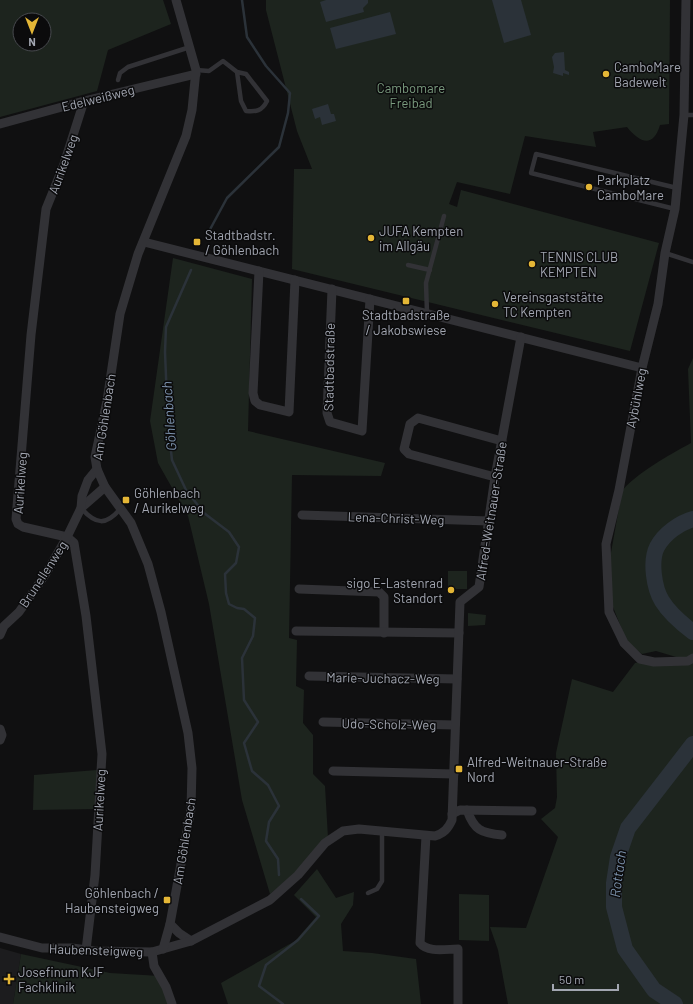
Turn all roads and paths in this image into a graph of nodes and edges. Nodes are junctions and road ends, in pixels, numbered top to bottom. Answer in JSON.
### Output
{"nodes":[{"id":1,"x":176,"y":0,"type":"edge"},
{"id":2,"x":686,"y":0,"type":"edge"},
{"id":3,"x":190,"y":47,"type":"junction"},
{"id":4,"x":196,"y":72,"type":"junction"},
{"id":5,"x":237,"y":72,"type":"junction"},
{"id":6,"x":118,"y":80,"type":"dead end"},
{"id":7,"x":84,"y":101,"type":"junction"},
{"id":8,"x":688,"y":115,"type":"edge"},
{"id":9,"x":0,"y":124,"type":"edge"},
{"id":10,"x":677,"y":188,"type":"junction"},
{"id":11,"x":675,"y":209,"type":"junction"},
{"id":12,"x":444,"y":216,"type":"dead end"},
{"id":13,"x":144,"y":242,"type":"junction"},
{"id":14,"x":666,"y":253,"type":"junction"},
{"id":15,"x":693,"y":262,"type":"edge"},
{"id":16,"x":408,"y":264,"type":"dead end"},
{"id":17,"x":430,"y":270,"type":"junction"},
{"id":18,"x":260,"y":271,"type":"junction"},
{"id":19,"x":295,"y":280,"type":"junction"},
{"id":20,"x":332,"y":289,"type":"junction"},
{"id":21,"x":370,"y":299,"type":"junction"},
{"id":22,"x":427,"y":313,"type":"junction"},
{"id":23,"x":522,"y":337,"type":"junction"},
{"id":24,"x":642,"y":368,"type":"junction"},
{"id":25,"x":502,"y":441,"type":"junction"},
{"id":26,"x":97,"y":469,"type":"junction"},
{"id":27,"x":495,"y":478,"type":"junction"},
{"id":28,"x":105,"y":487,"type":"junction"},
{"id":29,"x":81,"y":508,"type":"junction"},
{"id":30,"x":121,"y":508,"type":"junction"},
{"id":31,"x":302,"y":515,"type":"dead end"},
{"id":32,"x":489,"y":521,"type":"junction"},
{"id":33,"x":67,"y":537,"type":"junction"},
{"id":34,"x":300,"y":590,"type":"dead end"},
{"id":35,"x":296,"y":630,"type":"dead end"},
{"id":36,"x":384,"y":633,"type":"junction"},
{"id":37,"x":459,"y":633,"type":"junction"},
{"id":38,"x":0,"y":635,"type":"edge"},
{"id":39,"x":693,"y":658,"type":"edge"},
{"id":40,"x":309,"y":676,"type":"dead end"},
{"id":41,"x":457,"y":679,"type":"junction"},
{"id":42,"x":322,"y":722,"type":"dead end"},
{"id":43,"x":455,"y":725,"type":"junction"},
{"id":44,"x":0,"y":729,"type":"edge"},
{"id":45,"x":0,"y":740,"type":"edge"},
{"id":46,"x":333,"y":771,"type":"dead end"},
{"id":47,"x":454,"y":774,"type":"junction"},
{"id":48,"x":467,"y":810,"type":"junction"},
{"id":49,"x":532,"y":811,"type":"dead end"},
{"id":50,"x":452,"y":817,"type":"junction"},
{"id":51,"x":382,"y":831,"type":"junction"},
{"id":52,"x":502,"y":835,"type":"dead end"},
{"id":53,"x":426,"y":836,"type":"junction"},
{"id":54,"x":368,"y":893,"type":"dead end"},
{"id":55,"x":170,"y":924,"type":"junction"},
{"id":56,"x":0,"y":937,"type":"edge"},
{"id":57,"x":191,"y":941,"type":"junction"},
{"id":58,"x":163,"y":949,"type":"junction"},
{"id":59,"x":86,"y":950,"type":"junction"},
{"id":60,"x":152,"y":952,"type":"junction"},
{"id":61,"x":172,"y":1004,"type":"edge"},
{"id":62,"x":458,"y":1004,"type":"edge"}],
"edges":[{"from":1,"to":3,"type":"street","name":"Am Göhlenbach"},
{"from":2,"to":8,"type":"street","name":"Aybühlweg"},
{"from":3,"to":4,"type":"street","name":"Am Göhlenbach"},
{"from":3,"to":6,"type":"lane"},
{"from":4,"to":5,"type":"lane"},
{"from":4,"to":7,"type":"street","name":"Edelweißweg"},
{"from":4,"to":13,"type":"street","name":"Am Göhlenbach"},
{"from":5,"to":5,"type":"lane"},
{"from":7,"to":9,"type":"street","name":"Edelweißweg"},
{"from":7,"to":33,"type":"street","name":"Aurikelweg"},
{"from":8,"to":10,"type":"street","name":"Aybühlweg"},
{"from":10,"to":11,"type":"street","name":"Aybühlweg"},
{"from":10,"to":11,"type":"lane"},
{"from":11,"to":14,"type":"street","name":"Aybühlweg"},
{"from":12,"to":17,"type":"lane"},
{"from":13,"to":18,"type":"street"},
{"from":13,"to":26,"type":"street","name":"Am Göhlenbach"},
{"from":14,"to":15,"type":"lane"},
{"from":14,"to":24,"type":"street","name":"Aybühlweg"},
{"from":16,"to":17,"type":"lane"},
{"from":17,"to":22,"type":"lane"},
{"from":18,"to":19,"type":"street"},
{"from":18,"to":19,"type":"street"},
{"from":19,"to":20,"type":"street"},
{"from":20,"to":21,"type":"street"},
{"from":20,"to":21,"type":"street","name":"Stadtbadstraße"},
{"from":21,"to":22,"type":"street"},
{"from":22,"to":23,"type":"street"},
{"from":23,"to":24,"type":"street"},
{"from":23,"to":25,"type":"street","name":"Alfred-Weitnauer-Straße"},
{"from":24,"to":39,"type":"street","name":"Aybühlweg"},
{"from":25,"to":27,"type":"street","name":"Alfred-Weitnauer-Straße"},
{"from":25,"to":27,"type":"street"},
{"from":26,"to":28,"type":"street","name":"Am Göhlenbach"},
{"from":26,"to":29,"type":"street","name":"Brunellenweg"},
{"from":27,"to":32,"type":"street","name":"Alfred-Weitnauer-Straße"},
{"from":28,"to":29,"type":"street","name":"Brunellenweg"},
{"from":28,"to":30,"type":"street","name":"Am Göhlenbach"},
{"from":29,"to":30,"type":"lane"},
{"from":29,"to":33,"type":"street","name":"Brunellenweg"},
{"from":30,"to":55,"type":"street","name":"Am Göhlenbach"},
{"from":31,"to":32,"type":"street","name":"Lena-Christ-Weg"},
{"from":32,"to":37,"type":"street","name":"Alfred-Weitnauer-Straße"},
{"from":33,"to":38,"type":"street","name":"Brunellenweg"},
{"from":33,"to":59,"type":"street","name":"Aurikelweg"},
{"from":34,"to":36,"type":"street"},
{"from":35,"to":36,"type":"street"},
{"from":36,"to":37,"type":"street"},
{"from":37,"to":41,"type":"street","name":"Alfred-Weitnauer-Straße"},
{"from":40,"to":41,"type":"street","name":"Marie-Juchacz-Weg"},
{"from":41,"to":43,"type":"street","name":"Alfred-Weitnauer-Straße"},
{"from":42,"to":43,"type":"street","name":"Udo-Scholz-Weg"},
{"from":43,"to":47,"type":"street","name":"Alfred-Weitnauer-Straße"},
{"from":44,"to":45,"type":"street"},
{"from":46,"to":47,"type":"street"},
{"from":47,"to":50,"type":"street","name":"Alfred-Weitnauer-Straße"},
{"from":48,"to":49,"type":"street"},
{"from":48,"to":50,"type":"street"},
{"from":48,"to":52,"type":"street"},
{"from":50,"to":53,"type":"street","name":"Haubensteigweg"},
{"from":51,"to":53,"type":"street","name":"Haubensteigweg"},
{"from":51,"to":54,"type":"lane"},
{"from":51,"to":57,"type":"street","name":"Haubensteigweg"},
{"from":53,"to":62,"type":"street"},
{"from":55,"to":57,"type":"street"},
{"from":55,"to":58,"type":"street","name":"Am Göhlenbach"},
{"from":56,"to":59,"type":"street","name":"Haubensteigweg"},
{"from":57,"to":58,"type":"street","name":"Haubensteigweg"},
{"from":58,"to":60,"type":"street","name":"Haubensteigweg"},
{"from":59,"to":60,"type":"street","name":"Haubensteigweg"},
{"from":60,"to":61,"type":"street"}]}
